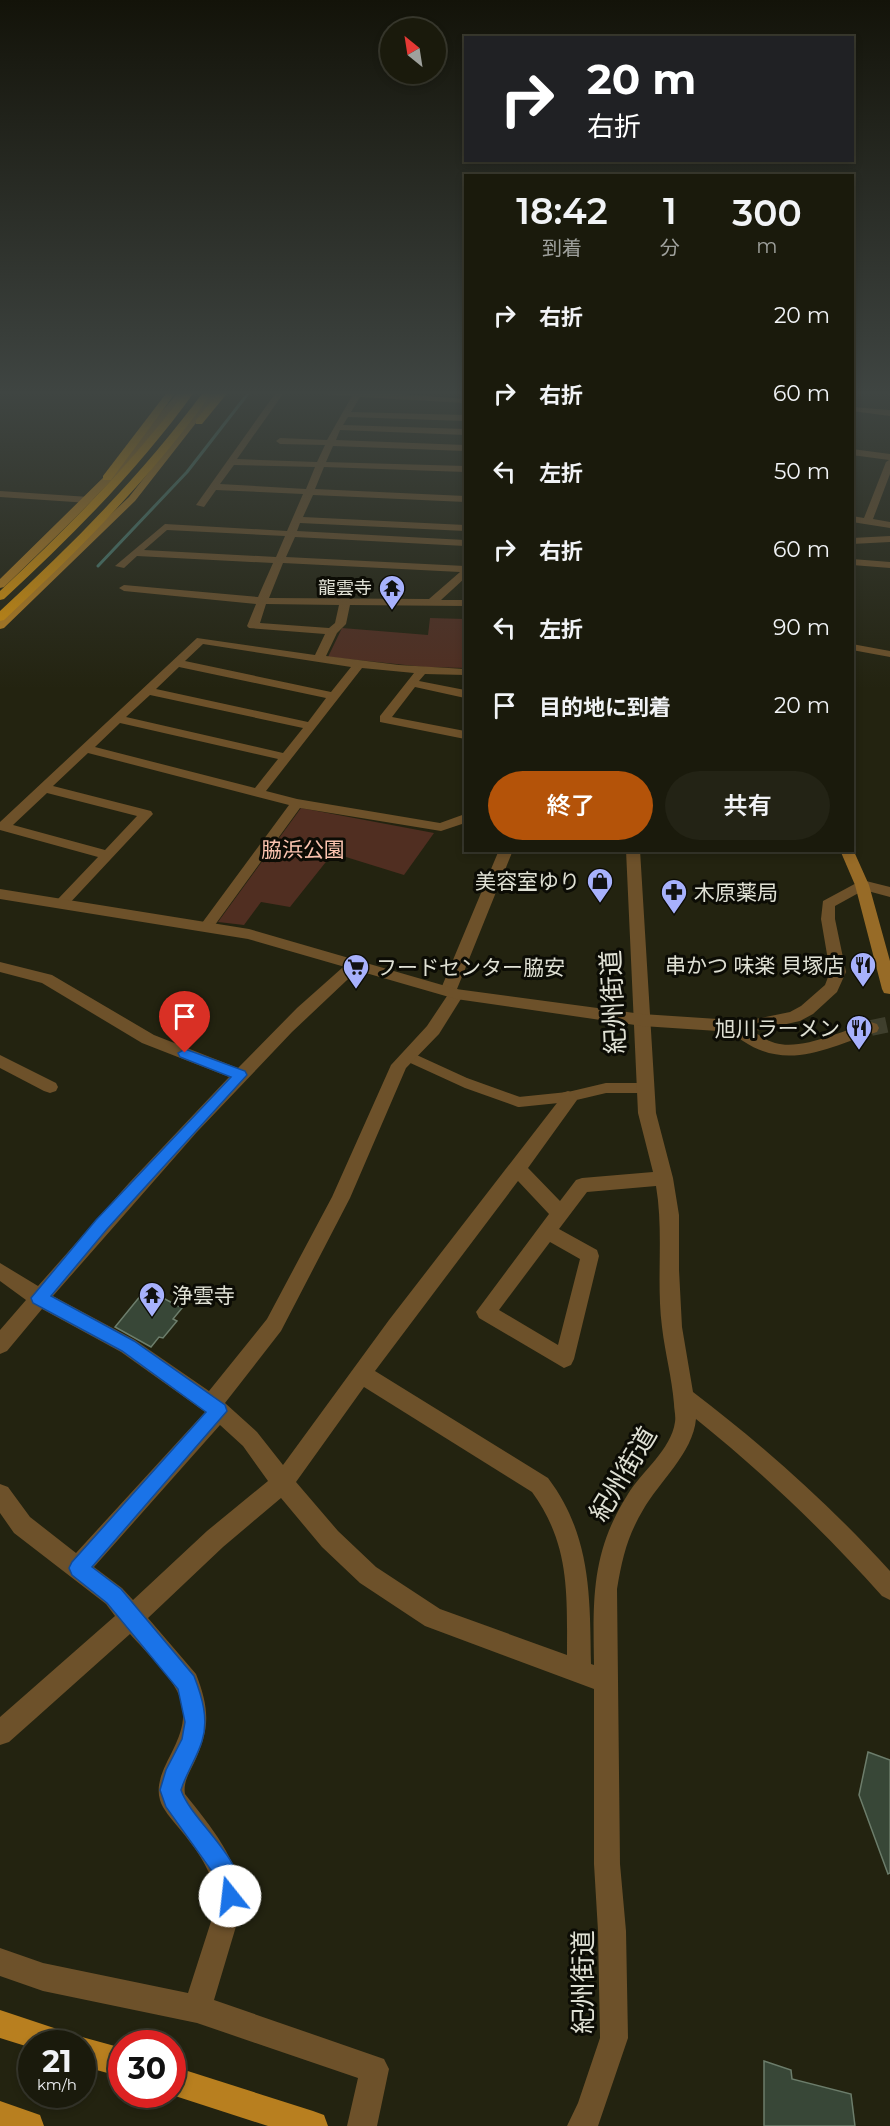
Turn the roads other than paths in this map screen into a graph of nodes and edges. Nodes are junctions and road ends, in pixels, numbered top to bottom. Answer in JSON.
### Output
{"nodes":[{"id":1,"x":98,"y":490,"type":"edge"},
{"id":2,"x":99,"y":490,"type":"edge"},
{"id":3,"x":111,"y":490,"type":"edge"},
{"id":4,"x":129,"y":490,"type":"edge"},
{"id":5,"x":139,"y":490,"type":"edge"},
{"id":6,"x":212,"y":490,"type":"edge"},
{"id":7,"x":276,"y":490,"type":"edge"},
{"id":8,"x":456,"y":490,"type":"edge"},
{"id":9,"x":879,"y":490,"type":"edge"},
{"id":10,"x":310,"y":492,"type":"junction"},
{"id":11,"x":0,"y":494,"type":"edge"},
{"id":12,"x":92,"y":498,"type":"junction"},
{"id":13,"x":201,"y":506,"type":"dead end"},
{"id":14,"x":433,"y":512,"type":"junction"},
{"id":15,"x":854,"y":519,"type":"edge"},
{"id":16,"x":298,"y":520,"type":"junction"},
{"id":17,"x":868,"y":521,"type":"junction"},
{"id":18,"x":890,"y":525,"type":"edge"},
{"id":19,"x":464,"y":528,"type":"edge"},
{"id":20,"x":293,"y":533,"type":"junction"},
{"id":21,"x":890,"y":539,"type":"edge"},
{"id":22,"x":854,"y":541,"type":"edge"},
{"id":23,"x":464,"y":543,"type":"edge"},
{"id":24,"x":135,"y":553,"type":"junction"},
{"id":25,"x":279,"y":560,"type":"junction"},
{"id":26,"x":854,"y":562,"type":"edge"},
{"id":27,"x":890,"y":565,"type":"edge"},
{"id":28,"x":120,"y":566,"type":"dead end"},
{"id":29,"x":464,"y":571,"type":"edge"},
{"id":30,"x":464,"y":572,"type":"edge"},
{"id":31,"x":0,"y":585,"type":"edge"},
{"id":32,"x":124,"y":588,"type":"dead end"},
{"id":33,"x":0,"y":597,"type":"edge"},
{"id":34,"x":262,"y":601,"type":"junction"},
{"id":35,"x":345,"y":602,"type":"junction"},
{"id":36,"x":431,"y":603,"type":"junction"},
{"id":37,"x":464,"y":603,"type":"edge"},
{"id":38,"x":0,"y":617,"type":"edge"},
{"id":39,"x":0,"y":626,"type":"edge"},
{"id":40,"x":332,"y":630,"type":"junction"},
{"id":41,"x":854,"y":647,"type":"edge"},
{"id":42,"x":890,"y":654,"type":"edge"},
{"id":43,"x":319,"y":659,"type":"junction"},
{"id":44,"x":176,"y":663,"type":"junction"},
{"id":45,"x":360,"y":663,"type":"junction"},
{"id":46,"x":421,"y":671,"type":"junction"},
{"id":47,"x":464,"y":672,"type":"edge"},
{"id":48,"x":412,"y":683,"type":"junction"},
{"id":49,"x":147,"y":691,"type":"junction"},
{"id":50,"x":464,"y":694,"type":"edge"},
{"id":51,"x":334,"y":696,"type":"junction"},
{"id":52,"x":118,"y":719,"type":"junction"},
{"id":53,"x":310,"y":726,"type":"junction"},
{"id":54,"x":464,"y":735,"type":"edge"},
{"id":55,"x":86,"y":749,"type":"junction"},
{"id":56,"x":285,"y":757,"type":"junction"},
{"id":57,"x":44,"y":788,"type":"junction"},
{"id":58,"x":260,"y":792,"type":"junction"},
{"id":59,"x":297,"y":803,"type":"junction"},
{"id":60,"x":464,"y":818,"type":"edge"},
{"id":61,"x":505,"y":852,"type":"edge"},
{"id":62,"x":633,"y":852,"type":"edge"},
{"id":63,"x":848,"y":852,"type":"edge"},
{"id":64,"x":108,"y":855,"type":"junction"},
{"id":65,"x":862,"y":885,"type":"junction"},
{"id":66,"x":890,"y":892,"type":"edge"},
{"id":67,"x":0,"y":894,"type":"edge"},
{"id":68,"x":62,"y":903,"type":"junction"},
{"id":69,"x":207,"y":926,"type":"junction"},
{"id":70,"x":356,"y":963,"type":"junction"},
{"id":71,"x":0,"y":967,"type":"edge"},
{"id":72,"x":890,"y":988,"type":"edge"},
{"id":73,"x":452,"y":992,"type":"junction"},
{"id":74,"x":642,"y":1020,"type":"junction"},
{"id":75,"x":733,"y":1026,"type":"junction"},
{"id":76,"x":871,"y":1028,"type":"tunnel mouth"},
{"id":77,"x":407,"y":1056,"type":"junction"},
{"id":78,"x":0,"y":1061,"type":"edge"},
{"id":79,"x":240,"y":1075,"type":"junction"},
{"id":80,"x":50,"y":1088,"type":"dead end"},
{"id":81,"x":647,"y":1088,"type":"junction"},
{"id":82,"x":568,"y":1097,"type":"junction"},
{"id":83,"x":518,"y":1169,"type":"junction"},
{"id":84,"x":664,"y":1178,"type":"junction"},
{"id":85,"x":560,"y":1213,"type":"junction"},
{"id":86,"x":547,"y":1231,"type":"junction"},
{"id":87,"x":0,"y":1271,"type":"edge"},
{"id":88,"x":39,"y":1298,"type":"junction"},
{"id":89,"x":0,"y":1345,"type":"edge"},
{"id":90,"x":362,"y":1374,"type":"junction"},
{"id":91,"x":684,"y":1396,"type":"junction"},
{"id":92,"x":215,"y":1407,"type":"junction"},
{"id":93,"x":282,"y":1482,"type":"junction"},
{"id":94,"x":0,"y":1495,"type":"edge"},
{"id":95,"x":78,"y":1568,"type":"junction"},
{"id":96,"x":890,"y":1588,"type":"edge"},
{"id":97,"x":132,"y":1618,"type":"junction"},
{"id":98,"x":579,"y":1672,"type":"junction"},
{"id":99,"x":607,"y":1682,"type":"junction"},
{"id":100,"x":0,"y":1733,"type":"edge"},
{"id":101,"x":0,"y":1962,"type":"edge"},
{"id":102,"x":197,"y":2009,"type":"junction"},
{"id":103,"x":0,"y":2024,"type":"edge"},
{"id":104,"x":19,"y":2030,"type":"edge"},
{"id":105,"x":186,"y":2085,"type":"edge"},
{"id":106,"x":0,"y":2116,"type":"edge"},
{"id":107,"x":29,"y":2126,"type":"edge"},
{"id":108,"x":313,"y":2126,"type":"edge"},
{"id":109,"x":362,"y":2126,"type":"edge"},
{"id":110,"x":582,"y":2126,"type":"edge"}],
"edges":[{"from":1,"to":12,"type":"highway"},
{"from":2,"to":12,"type":"main road"},
{"from":3,"to":33,"type":"highway"},
{"from":4,"to":38,"type":"highway"},
{"from":5,"to":39,"type":"main road"},
{"from":6,"to":13,"type":"street"},
{"from":7,"to":10,"type":"street"},
{"from":8,"to":14,"type":"street"},
{"from":9,"to":17,"type":"street"},
{"from":10,"to":14,"type":"street"},
{"from":10,"to":16,"type":"street"},
{"from":11,"to":12,"type":"street"},
{"from":12,"to":31,"type":"main road"},
{"from":14,"to":16,"type":"street"},
{"from":14,"to":19,"type":"street"},
{"from":15,"to":17,"type":"street"},
{"from":16,"to":20,"type":"street"},
{"from":17,"to":18,"type":"street"},
{"from":20,"to":23,"type":"street"},
{"from":20,"to":24,"type":"street"},
{"from":20,"to":25,"type":"street"},
{"from":21,"to":22,"type":"street"},
{"from":24,"to":25,"type":"street"},
{"from":24,"to":28,"type":"street"},
{"from":25,"to":29,"type":"street"},
{"from":25,"to":34,"type":"street"},
{"from":26,"to":27,"type":"street"},
{"from":30,"to":36,"type":"street"},
{"from":32,"to":34,"type":"street"},
{"from":34,"to":35,"type":"street"},
{"from":34,"to":40,"type":"street"},
{"from":35,"to":36,"type":"street"},
{"from":35,"to":40,"type":"street"},
{"from":36,"to":37,"type":"street"},
{"from":40,"to":43,"type":"street"},
{"from":41,"to":42,"type":"street"},
{"from":43,"to":44,"type":"street"},
{"from":43,"to":45,"type":"street"},
{"from":44,"to":49,"type":"street"},
{"from":44,"to":51,"type":"street"},
{"from":45,"to":46,"type":"street"},
{"from":45,"to":51,"type":"street"},
{"from":46,"to":47,"type":"street"},
{"from":46,"to":48,"type":"street"},
{"from":48,"to":50,"type":"street"},
{"from":48,"to":54,"type":"street"},
{"from":49,"to":52,"type":"street"},
{"from":49,"to":53,"type":"street"},
{"from":51,"to":53,"type":"street"},
{"from":52,"to":55,"type":"street"},
{"from":52,"to":56,"type":"street"},
{"from":53,"to":56,"type":"street"},
{"from":55,"to":57,"type":"street"},
{"from":55,"to":58,"type":"street"},
{"from":56,"to":58,"type":"street"},
{"from":57,"to":64,"type":"street"},
{"from":57,"to":64,"type":"street"},
{"from":58,"to":59,"type":"street"},
{"from":59,"to":60,"type":"street"},
{"from":59,"to":69,"type":"street"},
{"from":61,"to":73,"type":"street"},
{"from":62,"to":74,"type":"street","name":"紀州街道"},
{"from":63,"to":65,"type":"main road"},
{"from":64,"to":68,"type":"street"},
{"from":65,"to":66,"type":"street"},
{"from":65,"to":72,"type":"main road"},
{"from":65,"to":75,"type":"street"},
{"from":67,"to":68,"type":"street"},
{"from":68,"to":69,"type":"street"},
{"from":69,"to":70,"type":"street"},
{"from":70,"to":73,"type":"street"},
{"from":70,"to":79,"type":"street"},
{"from":71,"to":79,"type":"street"},
{"from":73,"to":74,"type":"street"},
{"from":73,"to":77,"type":"street"},
{"from":74,"to":75,"type":"street"},
{"from":74,"to":81,"type":"street","name":"紀州街道"},
{"from":75,"to":76,"type":"street"},
{"from":77,"to":82,"type":"lane"},
{"from":77,"to":92,"type":"street"},
{"from":78,"to":80,"type":"street"},
{"from":79,"to":88,"type":"street"},
{"from":81,"to":82,"type":"lane"},
{"from":81,"to":84,"type":"street","name":"紀州街道"},
{"from":82,"to":83,"type":"street"},
{"from":83,"to":85,"type":"street"},
{"from":83,"to":90,"type":"street"},
{"from":84,"to":85,"type":"street"},
{"from":84,"to":91,"type":"street","name":"紀州街道"},
{"from":85,"to":86,"type":"street"},
{"from":86,"to":86,"type":"street"},
{"from":87,"to":88,"type":"street"},
{"from":88,"to":89,"type":"street"},
{"from":88,"to":92,"type":"street"},
{"from":90,"to":93,"type":"street"},
{"from":90,"to":98,"type":"street"},
{"from":91,"to":96,"type":"street"},
{"from":91,"to":99,"type":"street","name":"紀州街道"},
{"from":92,"to":93,"type":"street"},
{"from":92,"to":95,"type":"street"},
{"from":93,"to":97,"type":"street"},
{"from":93,"to":98,"type":"street"},
{"from":94,"to":95,"type":"street"},
{"from":95,"to":97,"type":"street"},
{"from":97,"to":100,"type":"street"},
{"from":97,"to":102,"type":"street"},
{"from":98,"to":99,"type":"street"},
{"from":99,"to":110,"type":"street","name":"紀州街道"},
{"from":101,"to":102,"type":"street"},
{"from":102,"to":109,"type":"street"},
{"from":103,"to":104,"type":"main road"},
{"from":105,"to":108,"type":"main road"},
{"from":106,"to":107,"type":"main road"}]}
